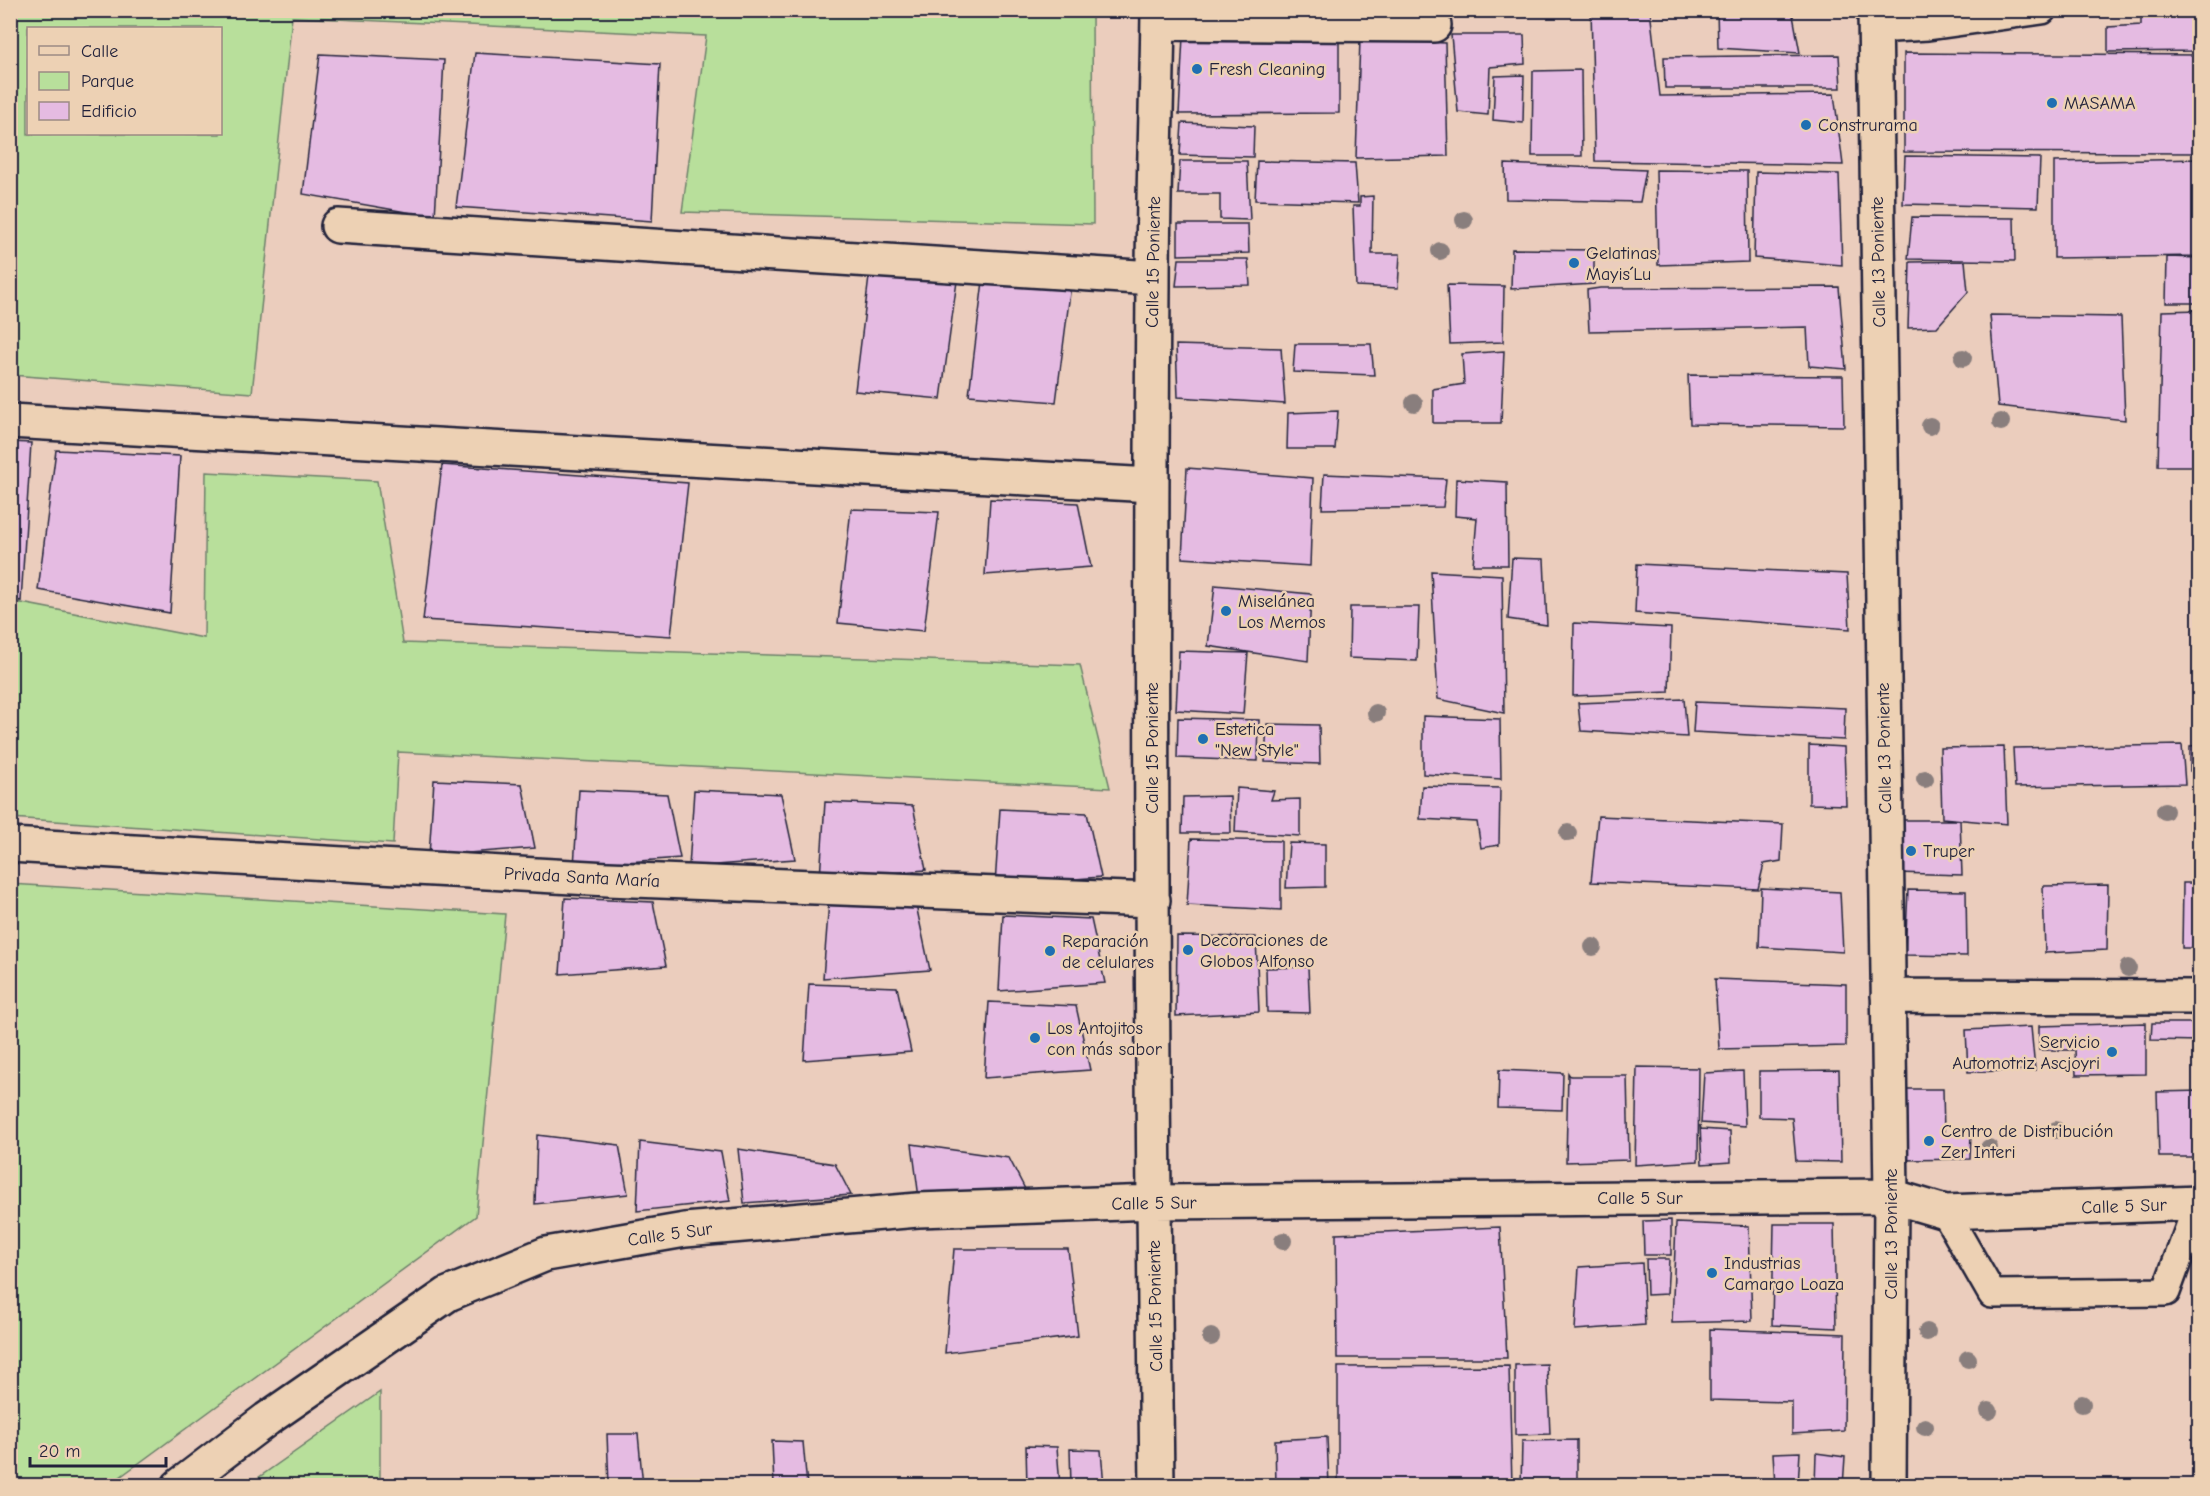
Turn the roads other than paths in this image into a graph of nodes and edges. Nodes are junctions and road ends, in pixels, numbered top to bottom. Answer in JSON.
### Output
{"nodes":[{"id":1,"x":2042,"y":10,"type":"edge"},
{"id":2,"x":1158,"y":17,"type":"edge"},
{"id":3,"x":1875,"y":20,"type":"edge"},
{"id":4,"x":1434,"y":25,"type":"dead end"},
{"id":5,"x":338,"y":226,"type":"dead end"},
{"id":6,"x":1153,"y":278,"type":"junction"},
{"id":7,"x":10,"y":421,"type":"edge"},
{"id":8,"x":1151,"y":484,"type":"junction"},
{"id":9,"x":10,"y":845,"type":"edge"},
{"id":10,"x":1153,"y":900,"type":"junction"},
{"id":11,"x":1887,"y":996,"type":"junction"},
{"id":12,"x":2199,"y":998,"type":"edge"},
{"id":13,"x":1892,"y":1196,"type":"junction"},
{"id":14,"x":1154,"y":1202,"type":"junction"},
{"id":15,"x":2199,"y":1203,"type":"edge"},
{"id":16,"x":1945,"y":1212,"type":"junction"},
{"id":17,"x":179,"y":1485,"type":"edge"},
{"id":18,"x":1157,"y":1485,"type":"edge"},
{"id":19,"x":1889,"y":1485,"type":"edge"}],
"edges":[{"from":1,"to":3,"type":"lane"},
{"from":2,"to":4,"type":"street"},
{"from":2,"to":6,"type":"street","name":"Calle 15 Poniente"},
{"from":3,"to":11,"type":"street","name":"Calle 13 Poniente"},
{"from":5,"to":6,"type":"street"},
{"from":6,"to":8,"type":"street","name":"Calle 15 Poniente"},
{"from":7,"to":8,"type":"street"},
{"from":8,"to":10,"type":"street","name":"Calle 15 Poniente"},
{"from":9,"to":10,"type":"street","name":"Privada Santa María"},
{"from":10,"to":14,"type":"street","name":"Calle 15 Poniente"},
{"from":11,"to":12,"type":"street"},
{"from":11,"to":13,"type":"street","name":"Calle 13 Poniente"},
{"from":13,"to":14,"type":"street","name":"Calle 5 Sur"},
{"from":13,"to":16,"type":"street","name":"Calle 5 Sur"},
{"from":13,"to":19,"type":"street","name":"Calle 13 Poniente"},
{"from":14,"to":17,"type":"street","name":"Calle 5 Sur"},
{"from":14,"to":18,"type":"street","name":"Calle 15 Poniente"},
{"from":15,"to":16,"type":"street","name":"Calle 5 Sur"},
{"from":15,"to":16,"type":"lane"}]}
